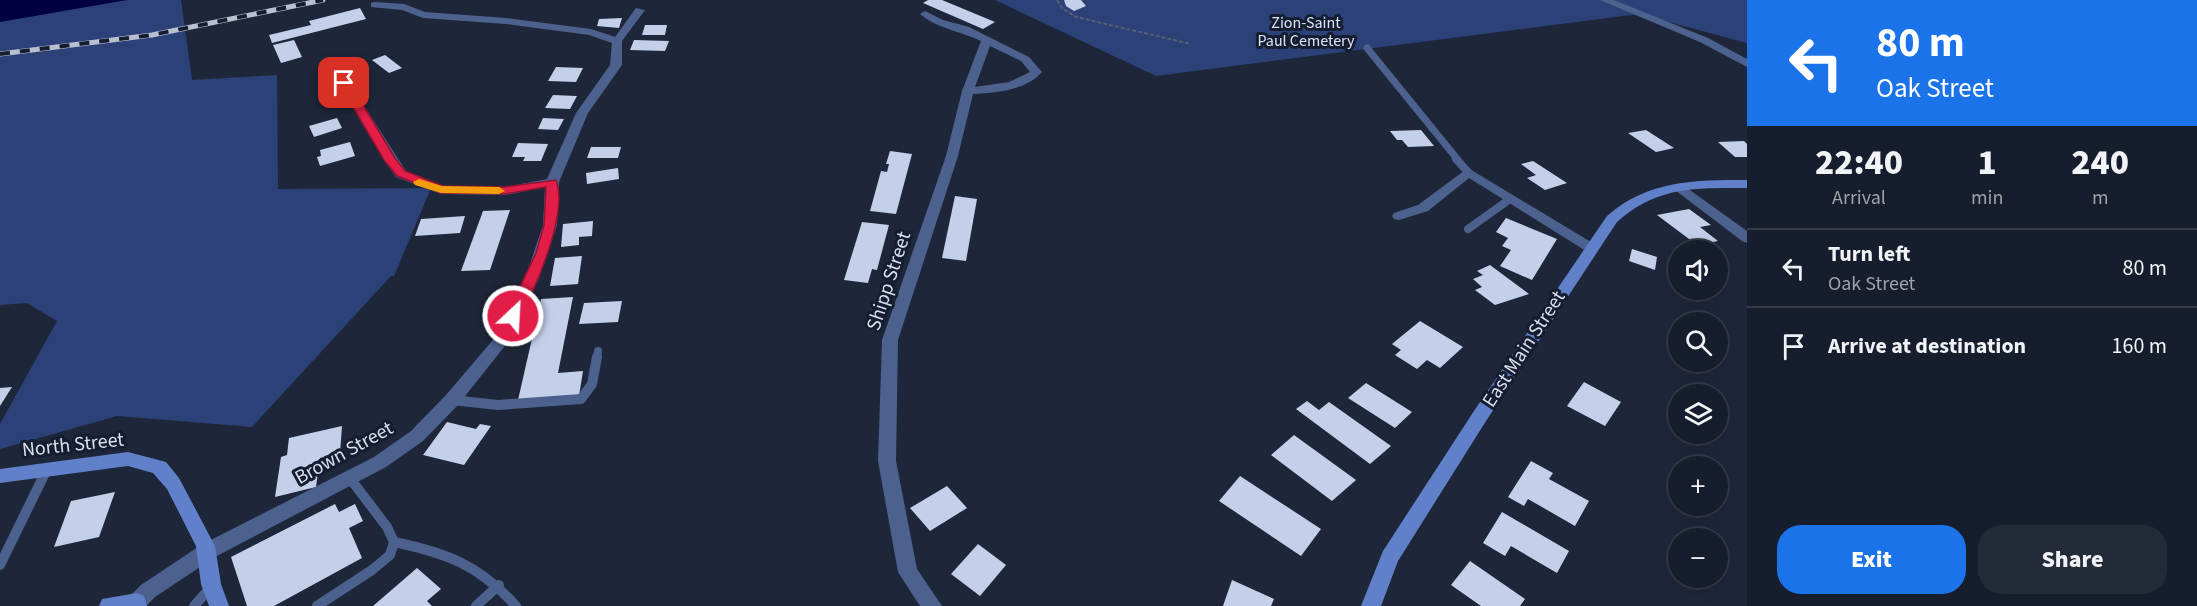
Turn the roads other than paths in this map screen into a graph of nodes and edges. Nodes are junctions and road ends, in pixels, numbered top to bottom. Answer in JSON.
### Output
{"nodes":[{"id":1,"x":1605,"y":0,"type":"edge"},
{"id":2,"x":375,"y":5,"type":"dead end"},
{"id":3,"x":640,"y":10,"type":"dead end"},
{"id":4,"x":925,"y":14,"type":"dead end"},
{"id":5,"x":617,"y":41,"type":"junction"},
{"id":6,"x":986,"y":41,"type":"junction"},
{"id":7,"x":1367,"y":48,"type":"dead end"},
{"id":8,"x":1747,"y":64,"type":"edge"},
{"id":9,"x":344,"y":83,"type":"dead end"},
{"id":10,"x":968,"y":91,"type":"junction"},
{"id":11,"x":1468,"y":172,"type":"junction"},
{"id":12,"x":552,"y":182,"type":"junction"},
{"id":13,"x":1747,"y":184,"type":"edge"},
{"id":14,"x":1680,"y":187,"type":"junction"},
{"id":15,"x":1510,"y":199,"type":"junction"},
{"id":16,"x":1399,"y":216,"type":"dead end"},
{"id":17,"x":1468,"y":229,"type":"dead end"},
{"id":18,"x":1747,"y":238,"type":"edge"},
{"id":19,"x":1591,"y":248,"type":"junction"},
{"id":20,"x":598,"y":351,"type":"dead end"},
{"id":21,"x":452,"y":400,"type":"junction"},
{"id":22,"x":47,"y":469,"type":"junction"},
{"id":23,"x":0,"y":476,"type":"edge"},
{"id":24,"x":349,"y":477,"type":"junction"},
{"id":25,"x":394,"y":542,"type":"junction"},
{"id":26,"x":208,"y":551,"type":"junction"},
{"id":27,"x":0,"y":565,"type":"edge"},
{"id":28,"x":499,"y":585,"type":"junction"},
{"id":29,"x":215,"y":597,"type":"edge"},
{"id":30,"x":137,"y":604,"type":"edge"},
{"id":31,"x":109,"y":606,"type":"edge"},
{"id":32,"x":194,"y":606,"type":"edge"},
{"id":33,"x":316,"y":606,"type":"edge"},
{"id":34,"x":476,"y":606,"type":"edge"},
{"id":35,"x":516,"y":606,"type":"edge"},
{"id":36,"x":932,"y":606,"type":"edge"},
{"id":37,"x":1371,"y":606,"type":"edge"}],
"edges":[{"from":1,"to":8,"type":"street"},
{"from":2,"to":5,"type":"street"},
{"from":3,"to":5,"type":"street"},
{"from":4,"to":6,"type":"street"},
{"from":5,"to":12,"type":"street","name":"Brown Street"},
{"from":6,"to":10,"type":"street","name":"Shipp Street"},
{"from":6,"to":10,"type":"street"},
{"from":7,"to":11,"type":"lane"},
{"from":9,"to":12,"type":"street"},
{"from":10,"to":36,"type":"street","name":"Shipp Street"},
{"from":11,"to":15,"type":"street"},
{"from":11,"to":16,"type":"street"},
{"from":12,"to":21,"type":"street","name":"Brown Street"},
{"from":13,"to":14,"type":"main road","name":"East Main Street"},
{"from":14,"to":18,"type":"street"},
{"from":14,"to":19,"type":"main road","name":"East Main Street"},
{"from":15,"to":17,"type":"lane"},
{"from":15,"to":19,"type":"street"},
{"from":19,"to":37,"type":"main road","name":"East Main Street"},
{"from":20,"to":21,"type":"lane"},
{"from":21,"to":24,"type":"street","name":"Brown Street"},
{"from":22,"to":23,"type":"main road","name":"North Street"},
{"from":22,"to":26,"type":"main road","name":"North Street"},
{"from":22,"to":27,"type":"lane"},
{"from":24,"to":25,"type":"lane"},
{"from":24,"to":26,"type":"street","name":"Brown Street"},
{"from":25,"to":28,"type":"lane"},
{"from":25,"to":33,"type":"lane"},
{"from":26,"to":29,"type":"main road"},
{"from":26,"to":30,"type":"street"},
{"from":28,"to":34,"type":"lane"},
{"from":28,"to":35,"type":"lane"},
{"from":29,"to":32,"type":"lane"},
{"from":30,"to":31,"type":"main road"}]}
